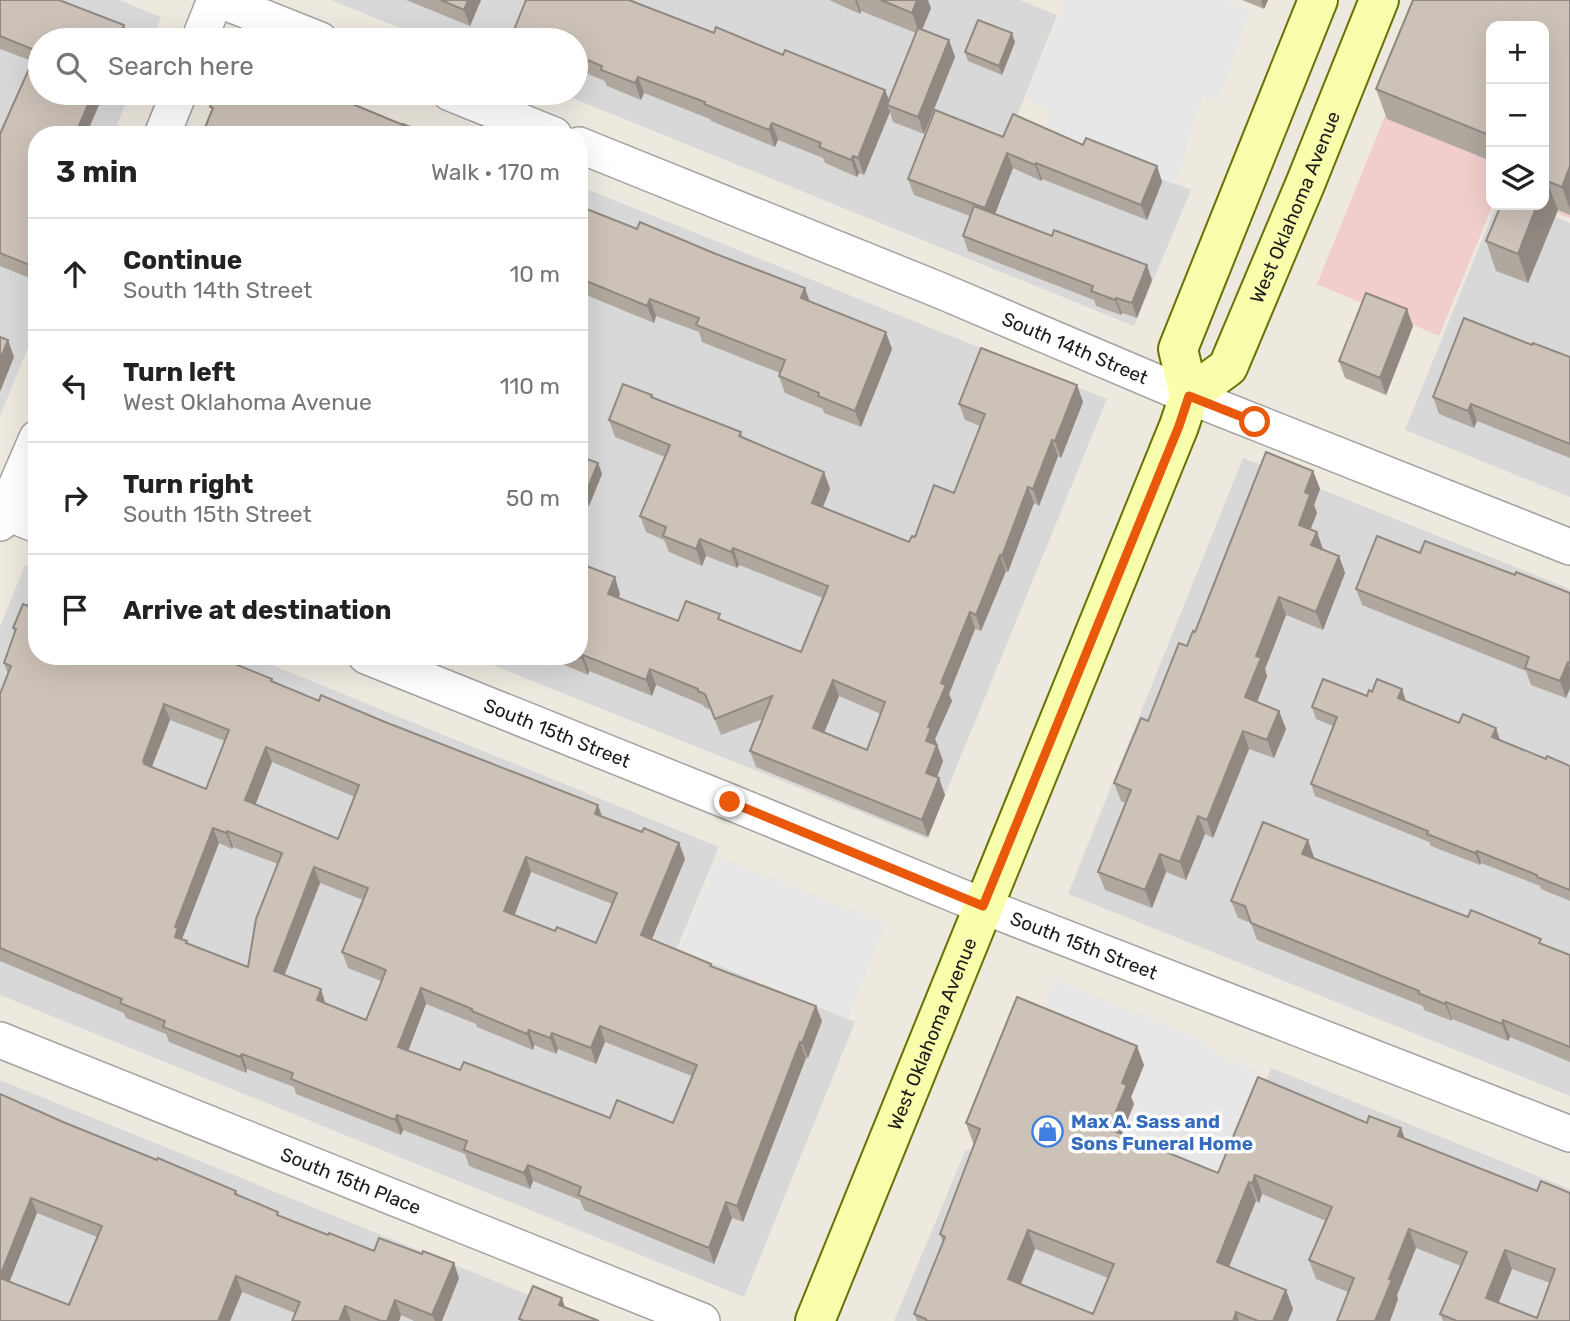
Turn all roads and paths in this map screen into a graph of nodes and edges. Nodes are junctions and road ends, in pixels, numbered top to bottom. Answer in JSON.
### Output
{"nodes":[{"id":1,"x":217,"y":0,"type":"edge"},
{"id":2,"x":1318,"y":0,"type":"edge"},
{"id":3,"x":1379,"y":0,"type":"edge"},
{"id":4,"x":204,"y":28,"type":"edge"},
{"id":5,"x":289,"y":28,"type":"edge"},
{"id":6,"x":173,"y":105,"type":"edge"},
{"id":7,"x":480,"y":105,"type":"edge"},
{"id":8,"x":165,"y":126,"type":"edge"},
{"id":9,"x":532,"y":126,"type":"edge"},
{"id":10,"x":588,"y":149,"type":"edge"},
{"id":11,"x":1189,"y":396,"type":"junction"},
{"id":12,"x":28,"y":458,"type":"edge"},
{"id":13,"x":2,"y":515,"type":"edge"},
{"id":14,"x":28,"y":522,"type":"edge"},
{"id":15,"x":1570,"y":547,"type":"edge"},
{"id":16,"x":388,"y":665,"type":"edge"},
{"id":17,"x":983,"y":906,"type":"junction"},
{"id":18,"x":0,"y":1040,"type":"edge"},
{"id":19,"x":1570,"y":1134,"type":"edge"},
{"id":20,"x":702,"y":1321,"type":"edge"},
{"id":21,"x":815,"y":1321,"type":"edge"}],
"edges":[{"from":1,"to":4,"type":"street"},
{"from":1,"to":5,"type":"street"},
{"from":2,"to":11,"type":"main road"},
{"from":3,"to":11,"type":"main road","name":"West Oklahoma Avenue"},
{"from":6,"to":8,"type":"street"},
{"from":7,"to":9,"type":"street"},
{"from":10,"to":11,"type":"street","name":"South 14th Street"},
{"from":11,"to":15,"type":"street","name":"South 14th Street"},
{"from":11,"to":17,"type":"main road","name":"West Oklahoma Avenue"},
{"from":12,"to":13,"type":"street"},
{"from":13,"to":14,"type":"street"},
{"from":16,"to":17,"type":"street","name":"South 15th Street"},
{"from":17,"to":19,"type":"street","name":"South 15th Street"},
{"from":17,"to":21,"type":"main road","name":"West Oklahoma Avenue"},
{"from":18,"to":20,"type":"street","name":"South 15th Place"}]}
